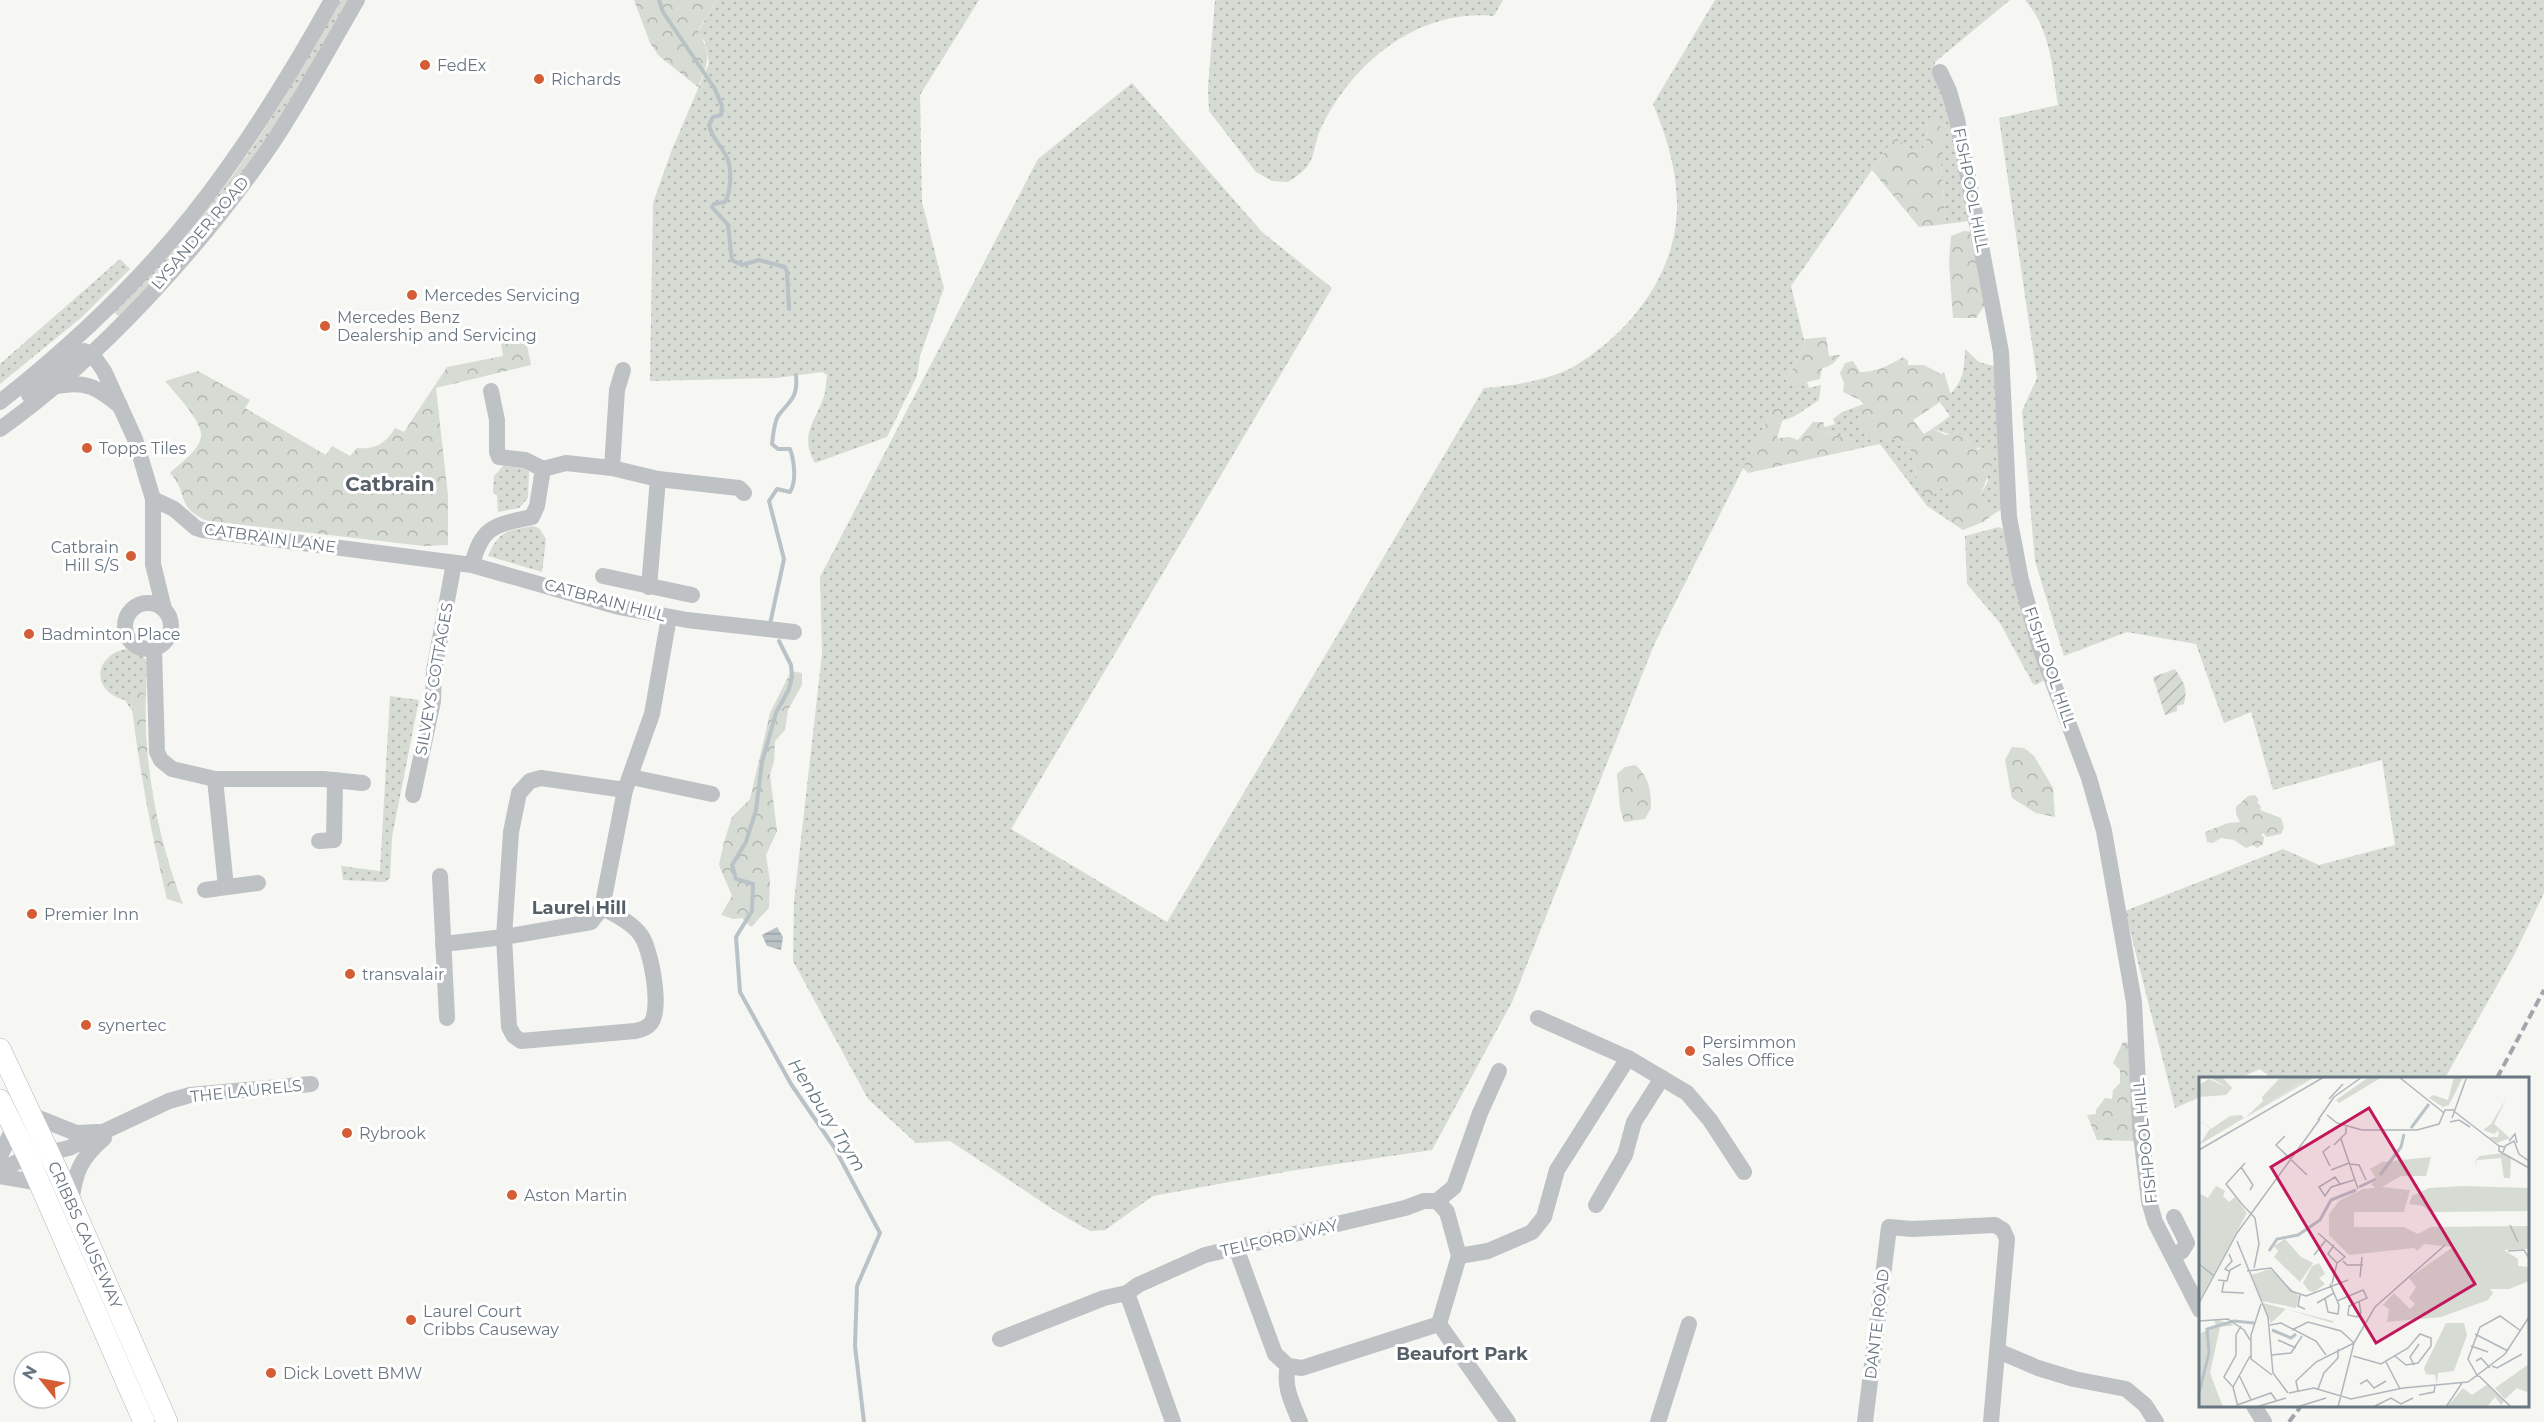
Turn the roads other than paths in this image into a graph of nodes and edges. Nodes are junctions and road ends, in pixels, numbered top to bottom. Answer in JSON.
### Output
{"nodes":[{"id":1,"x":332,"y":0,"type":"edge"},
{"id":2,"x":357,"y":0,"type":"edge"},
{"id":3,"x":1940,"y":72,"type":"dead end"},
{"id":4,"x":92,"y":354,"type":"junction"},
{"id":5,"x":623,"y":370,"type":"dead end"},
{"id":6,"x":58,"y":386,"type":"junction"},
{"id":7,"x":491,"y":391,"type":"dead end"},
{"id":8,"x":0,"y":402,"type":"edge"},
{"id":9,"x":123,"y":409,"type":"junction"},
{"id":10,"x":0,"y":412,"type":"edge"},
{"id":11,"x":0,"y":429,"type":"edge"},
{"id":12,"x":612,"y":468,"type":"junction"},
{"id":13,"x":543,"y":469,"type":"junction"},
{"id":14,"x":658,"y":479,"type":"junction"},
{"id":15,"x":744,"y":493,"type":"dead end"},
{"id":16,"x":153,"y":499,"type":"junction"},
{"id":17,"x":454,"y":563,"type":"junction"},
{"id":18,"x":153,"y":564,"type":"junction"},
{"id":19,"x":472,"y":565,"type":"junction"},
{"id":20,"x":603,"y":576,"type":"dead end"},
{"id":21,"x":649,"y":587,"type":"junction"},
{"id":22,"x":692,"y":596,"type":"dead end"},
{"id":23,"x":139,"y":605,"type":"junction"},
{"id":24,"x":164,"y":609,"type":"junction"},
{"id":25,"x":669,"y":617,"type":"junction"},
{"id":26,"x":794,"y":632,"type":"dead end"},
{"id":27,"x":154,"y":648,"type":"junction"},
{"id":28,"x":215,"y":779,"type":"junction"},
{"id":29,"x":335,"y":780,"type":"junction"},
{"id":30,"x":363,"y":783,"type":"dead end"},
{"id":31,"x":628,"y":783,"type":"junction"},
{"id":32,"x":712,"y":794,"type":"dead end"},
{"id":33,"x":413,"y":795,"type":"dead end"},
{"id":34,"x":319,"y":842,"type":"dead end"},
{"id":35,"x":440,"y":876,"type":"dead end"},
{"id":36,"x":258,"y":883,"type":"dead end"},
{"id":37,"x":226,"y":887,"type":"junction"},
{"id":38,"x":204,"y":890,"type":"dead end"},
{"id":39,"x":602,"y":908,"type":"junction"},
{"id":40,"x":504,"y":937,"type":"junction"},
{"id":41,"x":443,"y":944,"type":"junction"},
{"id":42,"x":447,"y":1018,"type":"dead end"},
{"id":43,"x":1538,"y":1018,"type":"dead end"},
{"id":44,"x":0,"y":1049,"type":"edge"},
{"id":45,"x":1628,"y":1058,"type":"junction"},
{"id":46,"x":1498,"y":1071,"type":"dead end"},
{"id":47,"x":1662,"y":1078,"type":"junction"},
{"id":48,"x":311,"y":1084,"type":"dead end"},
{"id":49,"x":0,"y":1100,"type":"edge"},
{"id":50,"x":31,"y":1115,"type":"junction"},
{"id":51,"x":116,"y":1128,"type":"junction"},
{"id":52,"x":14,"y":1129,"type":"junction"},
{"id":53,"x":38,"y":1154,"type":"junction"},
{"id":54,"x":0,"y":1156,"type":"edge"},
{"id":55,"x":0,"y":1170,"type":"edge"},
{"id":56,"x":1744,"y":1172,"type":"dead end"},
{"id":57,"x":0,"y":1176,"type":"edge"},
{"id":58,"x":39,"y":1182,"type":"junction"},
{"id":59,"x":1437,"y":1201,"type":"junction"},
{"id":60,"x":71,"y":1203,"type":"junction"},
{"id":61,"x":1596,"y":1205,"type":"dead end"},
{"id":62,"x":2174,"y":1217,"type":"dead end"},
{"id":63,"x":1236,"y":1248,"type":"junction"},
{"id":64,"x":1459,"y":1256,"type":"junction"},
{"id":65,"x":2173,"y":1257,"type":"junction"},
{"id":66,"x":1127,"y":1293,"type":"junction"},
{"id":67,"x":2199,"y":1303,"type":"edge"},
{"id":68,"x":1439,"y":1324,"type":"junction"},
{"id":69,"x":1689,"y":1324,"type":"dead end"},
{"id":70,"x":1000,"y":1339,"type":"dead end"},
{"id":71,"x":1998,"y":1351,"type":"junction"},
{"id":72,"x":1288,"y":1366,"type":"junction"},
{"id":73,"x":2255,"y":1407,"type":"edge"},
{"id":74,"x":1663,"y":1421,"type":"edge"},
{"id":75,"x":144,"y":1422,"type":"edge"},
{"id":76,"x":167,"y":1422,"type":"edge"},
{"id":77,"x":1172,"y":1422,"type":"edge"},
{"id":78,"x":1300,"y":1422,"type":"edge"},
{"id":79,"x":1508,"y":1422,"type":"edge"},
{"id":80,"x":1865,"y":1422,"type":"edge"},
{"id":81,"x":1991,"y":1422,"type":"edge"},
{"id":82,"x":2156,"y":1422,"type":"edge"},
{"id":83,"x":2264,"y":1422,"type":"edge"}],
"edges":[{"from":1,"to":8,"type":"street","name":"LYSANDER ROAD"},
{"from":2,"to":4,"type":"street","name":"LYSANDER ROAD"},
{"from":3,"to":65,"type":"street","name":"FISHPOOL HILL"},
{"from":4,"to":6,"type":"street","name":"LYSANDER ROAD"},
{"from":4,"to":9,"type":"street"},
{"from":4,"to":10,"type":"street"},
{"from":5,"to":12,"type":"street"},
{"from":6,"to":9,"type":"street"},
{"from":6,"to":11,"type":"street","name":"LYSANDER ROAD"},
{"from":7,"to":13,"type":"street"},
{"from":9,"to":16,"type":"street"},
{"from":12,"to":13,"type":"street"},
{"from":12,"to":14,"type":"street"},
{"from":13,"to":19,"type":"street"},
{"from":14,"to":15,"type":"street"},
{"from":14,"to":21,"type":"street"},
{"from":16,"to":17,"type":"street","name":"CATBRAIN LANE"},
{"from":16,"to":18,"type":"street"},
{"from":17,"to":19,"type":"street","name":"CATBRAIN HILL"},
{"from":17,"to":33,"type":"street","name":"SILVEYS COTTAGES"},
{"from":18,"to":23,"type":"street"},
{"from":18,"to":24,"type":"street"},
{"from":19,"to":25,"type":"street","name":"CATBRAIN HILL"},
{"from":20,"to":21,"type":"street"},
{"from":21,"to":22,"type":"street"},
{"from":23,"to":24,"type":"street"},
{"from":23,"to":27,"type":"street"},
{"from":24,"to":27,"type":"street"},
{"from":25,"to":26,"type":"street","name":"CATBRAIN HILL"},
{"from":25,"to":31,"type":"street"},
{"from":27,"to":28,"type":"street"},
{"from":28,"to":29,"type":"street"},
{"from":28,"to":37,"type":"street"},
{"from":29,"to":30,"type":"street"},
{"from":29,"to":34,"type":"street"},
{"from":31,"to":32,"type":"street"},
{"from":31,"to":39,"type":"street"},
{"from":31,"to":40,"type":"street"},
{"from":35,"to":41,"type":"street"},
{"from":36,"to":37,"type":"street"},
{"from":37,"to":38,"type":"street"},
{"from":39,"to":40,"type":"street"},
{"from":39,"to":40,"type":"street"},
{"from":40,"to":41,"type":"street"},
{"from":41,"to":42,"type":"street"},
{"from":43,"to":45,"type":"street"},
{"from":44,"to":50,"type":"main road","name":"CRIBBS CAUSEWAY"},
{"from":45,"to":47,"type":"street"},
{"from":45,"to":64,"type":"street"},
{"from":46,"to":59,"type":"street"},
{"from":47,"to":56,"type":"street"},
{"from":47,"to":61,"type":"street"},
{"from":48,"to":51,"type":"street","name":"THE LAURELS"},
{"from":49,"to":52,"type":"main road","name":"CRIBBS CAUSEWAY"},
{"from":50,"to":51,"type":"street","name":"THE LAURELS"},
{"from":50,"to":53,"type":"main road","name":"CRIBBS CAUSEWAY"},
{"from":51,"to":53,"type":"street","name":"THE LAURELS"},
{"from":51,"to":60,"type":"street","name":"THE LAURELS"},
{"from":52,"to":53,"type":"main road","name":"CRIBBS CAUSEWAY"},
{"from":52,"to":54,"type":"street"},
{"from":53,"to":55,"type":"street","name":"THE LAURELS"},
{"from":53,"to":58,"type":"main road","name":"CRIBBS CAUSEWAY"},
{"from":53,"to":60,"type":"main road","name":"CRIBBS CAUSEWAY"},
{"from":57,"to":58,"type":"street"},
{"from":58,"to":75,"type":"main road","name":"CRIBBS CAUSEWAY"},
{"from":59,"to":63,"type":"street","name":"TELFORD WAY"},
{"from":59,"to":64,"type":"street"},
{"from":60,"to":76,"type":"main road","name":"CRIBBS CAUSEWAY"},
{"from":62,"to":65,"type":"street","name":"FISHPOOL HILL"},
{"from":63,"to":66,"type":"street","name":"TELFORD WAY"},
{"from":63,"to":72,"type":"street"},
{"from":64,"to":68,"type":"street"},
{"from":65,"to":67,"type":"street","name":"FISHPOOL HILL"},
{"from":66,"to":70,"type":"street","name":"TELFORD WAY"},
{"from":66,"to":77,"type":"street"},
{"from":68,"to":72,"type":"street"},
{"from":68,"to":79,"type":"street"},
{"from":69,"to":74,"type":"street"},
{"from":71,"to":80,"type":"street","name":"DANTE ROAD"},
{"from":71,"to":81,"type":"street"},
{"from":71,"to":82,"type":"street"},
{"from":72,"to":78,"type":"street"},
{"from":73,"to":83,"type":"street"}]}
